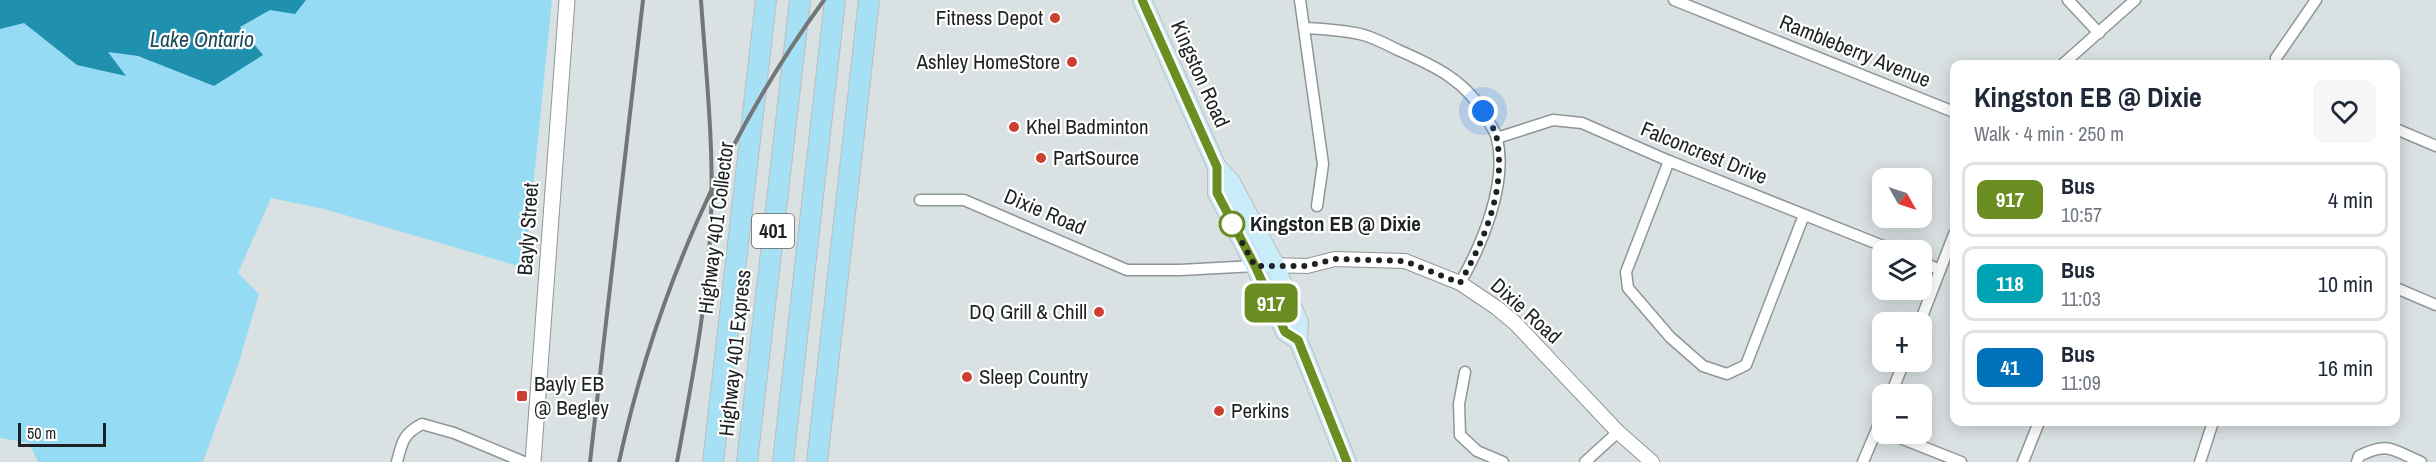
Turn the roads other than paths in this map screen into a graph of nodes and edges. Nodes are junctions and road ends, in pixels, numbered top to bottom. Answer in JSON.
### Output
{"nodes":[{"id":1,"x":567,"y":0,"type":"edge"},
{"id":2,"x":766,"y":0,"type":"edge"},
{"id":3,"x":800,"y":0,"type":"edge"},
{"id":4,"x":835,"y":0,"type":"edge"},
{"id":5,"x":869,"y":0,"type":"edge"},
{"id":6,"x":1142,"y":0,"type":"edge"},
{"id":7,"x":1300,"y":0,"type":"edge"},
{"id":8,"x":1674,"y":0,"type":"edge"},
{"id":9,"x":2068,"y":0,"type":"edge"},
{"id":10,"x":2135,"y":0,"type":"edge"},
{"id":11,"x":2316,"y":0,"type":"edge"},
{"id":12,"x":1305,"y":28,"type":"junction"},
{"id":13,"x":2099,"y":33,"type":"junction"},
{"id":14,"x":2068,"y":60,"type":"edge"},
{"id":15,"x":2276,"y":60,"type":"edge"},
{"id":16,"x":1950,"y":110,"type":"edge"},
{"id":17,"x":2400,"y":131,"type":"edge"},
{"id":18,"x":1497,"y":138,"type":"junction"},
{"id":19,"x":2436,"y":146,"type":"edge"},
{"id":20,"x":1670,"y":161,"type":"junction"},
{"id":21,"x":1217,"y":167,"type":"junction"},
{"id":22,"x":920,"y":200,"type":"dead end"},
{"id":23,"x":1317,"y":206,"type":"dead end"},
{"id":24,"x":1804,"y":215,"type":"junction"},
{"id":25,"x":1872,"y":242,"type":"edge"},
{"id":26,"x":1950,"y":244,"type":"edge"},
{"id":27,"x":1275,"y":265,"type":"junction"},
{"id":28,"x":1255,"y":266,"type":"junction"},
{"id":29,"x":1932,"y":266,"type":"edge"},
{"id":30,"x":1940,"y":270,"type":"junction"},
{"id":31,"x":1460,"y":283,"type":"junction"},
{"id":32,"x":2400,"y":290,"type":"edge"},
{"id":33,"x":2436,"y":305,"type":"edge"},
{"id":34,"x":1924,"y":312,"type":"edge"},
{"id":35,"x":1298,"y":340,"type":"junction"},
{"id":36,"x":1465,"y":372,"type":"dead end"},
{"id":37,"x":2037,"y":426,"type":"edge"},
{"id":38,"x":2212,"y":426,"type":"edge"},
{"id":39,"x":1618,"y":432,"type":"junction"},
{"id":40,"x":1873,"y":444,"type":"edge"},
{"id":41,"x":1915,"y":444,"type":"edge"},
{"id":42,"x":397,"y":462,"type":"edge"},
{"id":43,"x":524,"y":462,"type":"edge"},
{"id":44,"x":532,"y":462,"type":"edge"},
{"id":45,"x":713,"y":462,"type":"edge"},
{"id":46,"x":747,"y":462,"type":"edge"},
{"id":47,"x":783,"y":462,"type":"edge"},
{"id":48,"x":816,"y":462,"type":"edge"},
{"id":49,"x":1347,"y":462,"type":"edge"},
{"id":50,"x":1503,"y":462,"type":"edge"},
{"id":51,"x":1585,"y":462,"type":"edge"},
{"id":52,"x":1652,"y":462,"type":"edge"},
{"id":53,"x":1863,"y":462,"type":"edge"},
{"id":54,"x":1961,"y":462,"type":"edge"},
{"id":55,"x":2023,"y":462,"type":"edge"},
{"id":56,"x":2200,"y":462,"type":"edge"},
{"id":57,"x":2357,"y":462,"type":"edge"},
{"id":58,"x":2421,"y":462,"type":"edge"}],
"edges":[{"from":1,"to":44,"type":"main road","name":"Bayly Street"},
{"from":2,"to":45,"type":"highway","name":"Highway 401 Collector","number":"401"},
{"from":3,"to":46,"type":"highway","name":"Highway 401 Express","number":"401"},
{"from":4,"to":47,"type":"highway","number":"401"},
{"from":5,"to":48,"type":"highway"},
{"from":6,"to":21,"type":"main road","name":"Kingston Road"},
{"from":7,"to":12,"type":"street"},
{"from":8,"to":16,"type":"street","name":"Rambleberry Avenue"},
{"from":9,"to":13,"type":"street"},
{"from":10,"to":13,"type":"street"},
{"from":11,"to":15,"type":"street"},
{"from":12,"to":18,"type":"street"},
{"from":12,"to":23,"type":"street"},
{"from":13,"to":14,"type":"street"},
{"from":17,"to":19,"type":"street"},
{"from":18,"to":20,"type":"street","name":"Falconcrest Drive"},
{"from":18,"to":31,"type":"street"},
{"from":20,"to":24,"type":"street","name":"Falconcrest Drive"},
{"from":20,"to":24,"type":"street"},
{"from":21,"to":27,"type":"main road","name":"Kingston Road"},
{"from":21,"to":28,"type":"main road","name":"Kingston Road"},
{"from":22,"to":28,"type":"street","name":"Dixie Road"},
{"from":24,"to":25,"type":"street","name":"Falconcrest Drive"},
{"from":26,"to":30,"type":"street"},
{"from":27,"to":28,"type":"street","name":"Dixie Road"},
{"from":27,"to":31,"type":"street","name":"Dixie Road"},
{"from":27,"to":35,"type":"main road","name":"Kingston Road"},
{"from":28,"to":35,"type":"main road","name":"Kingston Road"},
{"from":29,"to":30,"type":"street"},
{"from":30,"to":34,"type":"street"},
{"from":31,"to":39,"type":"street","name":"Dixie Road"},
{"from":32,"to":33,"type":"street"},
{"from":35,"to":49,"type":"main road","name":"Kingston Road"},
{"from":36,"to":50,"type":"street"},
{"from":37,"to":55,"type":"street"},
{"from":38,"to":56,"type":"street"},
{"from":39,"to":51,"type":"street"},
{"from":39,"to":52,"type":"street","name":"Dixie Road"},
{"from":40,"to":53,"type":"street"},
{"from":41,"to":54,"type":"street"},
{"from":42,"to":43,"type":"street"},
{"from":57,"to":58,"type":"street"}]}
